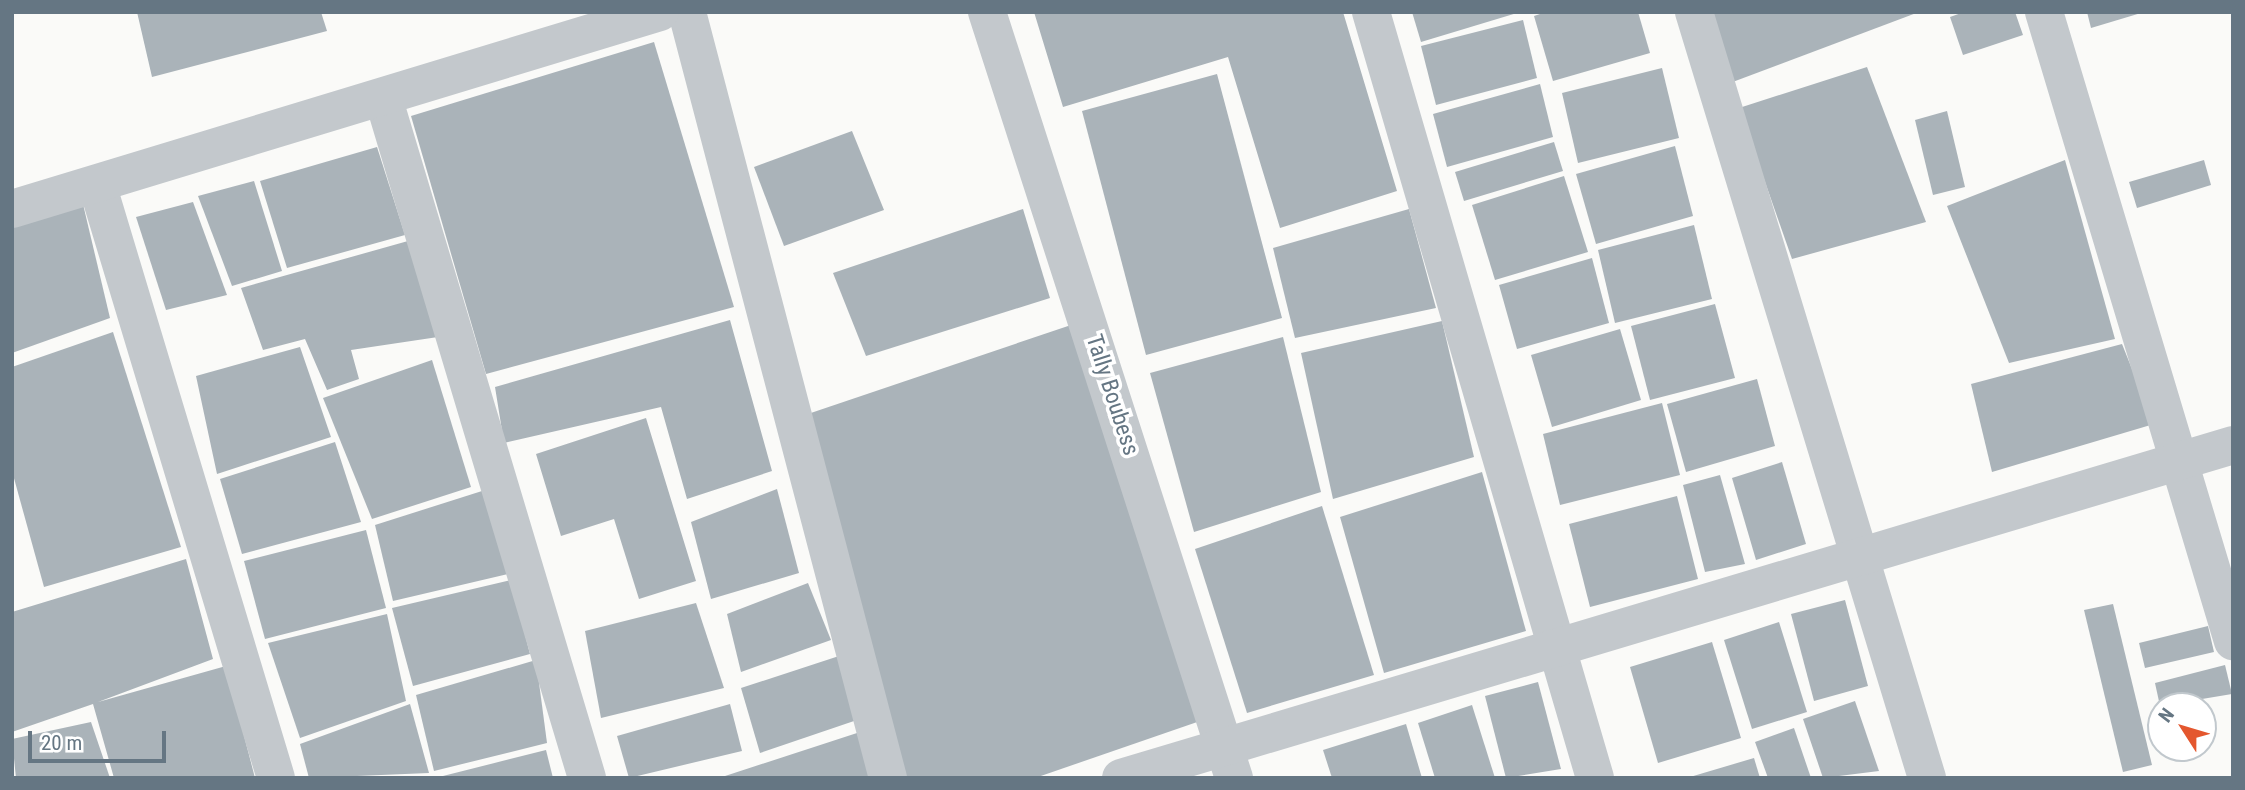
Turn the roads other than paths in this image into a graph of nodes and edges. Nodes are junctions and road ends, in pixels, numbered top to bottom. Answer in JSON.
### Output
{"nodes":[{"id":1,"x":660,"y":12,"type":"edge"},
{"id":2,"x":687,"y":12,"type":"edge"},
{"id":3,"x":987,"y":12,"type":"edge"},
{"id":4,"x":1370,"y":12,"type":"edge"},
{"id":5,"x":1693,"y":12,"type":"edge"},
{"id":6,"x":2044,"y":12,"type":"edge"},
{"id":7,"x":383,"y":97,"type":"junction"},
{"id":8,"x":96,"y":184,"type":"junction"},
{"id":9,"x":12,"y":209,"type":"edge"},
{"id":10,"x":2233,"y":445,"type":"edge"},
{"id":11,"x":2179,"y":462,"type":"junction"},
{"id":12,"x":1859,"y":557,"type":"junction"},
{"id":13,"x":2233,"y":640,"type":"edge"},
{"id":14,"x":1557,"y":648,"type":"junction"},
{"id":15,"x":1230,"y":762,"type":"edge"},
{"id":16,"x":276,"y":778,"type":"edge"},
{"id":17,"x":587,"y":778,"type":"edge"},
{"id":18,"x":888,"y":778,"type":"edge"},
{"id":19,"x":1121,"y":778,"type":"edge"},
{"id":20,"x":1595,"y":778,"type":"edge"},
{"id":21,"x":1927,"y":778,"type":"edge"}],
"edges":[{"from":1,"to":7,"type":"street"},
{"from":2,"to":18,"type":"street"},
{"from":3,"to":15,"type":"street","name":"Tally Boubess"},
{"from":4,"to":14,"type":"street"},
{"from":5,"to":12,"type":"street"},
{"from":6,"to":11,"type":"street"},
{"from":7,"to":8,"type":"street"},
{"from":7,"to":17,"type":"street"},
{"from":8,"to":9,"type":"street"},
{"from":8,"to":16,"type":"street"},
{"from":10,"to":11,"type":"street"},
{"from":11,"to":12,"type":"street"},
{"from":11,"to":13,"type":"street"},
{"from":12,"to":14,"type":"street"},
{"from":12,"to":21,"type":"street"},
{"from":14,"to":15,"type":"street"},
{"from":14,"to":20,"type":"street"},
{"from":15,"to":19,"type":"street"}]}
